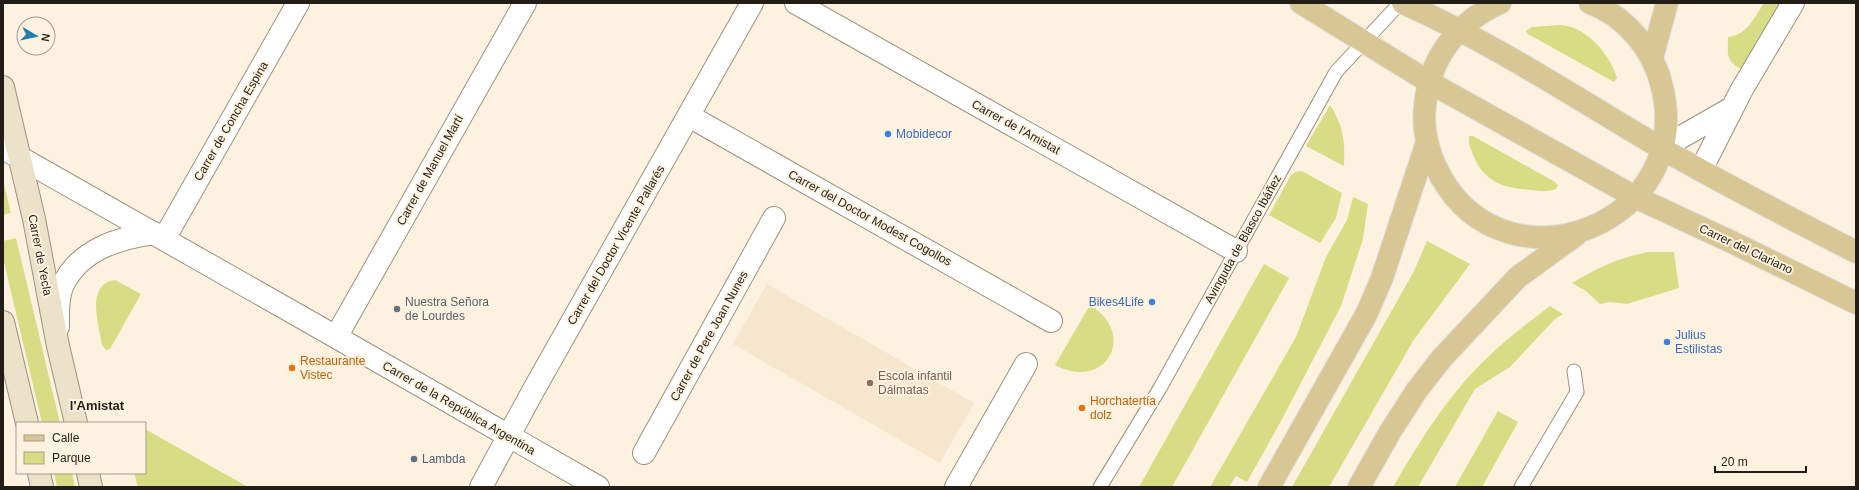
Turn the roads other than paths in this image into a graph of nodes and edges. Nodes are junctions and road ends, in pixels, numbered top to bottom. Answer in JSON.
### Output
{"nodes":[{"id":1,"x":298,"y":3,"type":"edge"},
{"id":2,"x":525,"y":3,"type":"edge"},
{"id":3,"x":752,"y":3,"type":"edge"},
{"id":4,"x":796,"y":3,"type":"edge"},
{"id":5,"x":1301,"y":3,"type":"edge"},
{"id":6,"x":1400,"y":3,"type":"edge"},
{"id":7,"x":1403,"y":3,"type":"edge"},
{"id":8,"x":1500,"y":3,"type":"edge"},
{"id":9,"x":1590,"y":3,"type":"edge"},
{"id":10,"x":1668,"y":3,"type":"edge"},
{"id":11,"x":1793,"y":3,"type":"edge"},
{"id":12,"x":1458,"y":31,"type":"junction"},
{"id":13,"x":1364,"y":41,"type":"junction"},
{"id":14,"x":1652,"y":58,"type":"junction"},
{"id":15,"x":1429,"y":82,"type":"junction"},
{"id":16,"x":3,"y":88,"type":"edge"},
{"id":17,"x":1732,"y":108,"type":"junction"},
{"id":18,"x":689,"y":116,"type":"junction"},
{"id":19,"x":1427,"y":142,"type":"junction"},
{"id":20,"x":1662,"y":148,"type":"junction"},
{"id":21,"x":12,"y":154,"type":"edge"},
{"id":22,"x":1701,"y":170,"type":"junction"},
{"id":23,"x":1635,"y":197,"type":"junction"},
{"id":24,"x":774,"y":218,"type":"dead end"},
{"id":25,"x":1579,"y":233,"type":"junction"},
{"id":26,"x":159,"y":236,"type":"junction"},
{"id":27,"x":1236,"y":251,"type":"junction"},
{"id":28,"x":1856,"y":252,"type":"edge"},
{"id":29,"x":1856,"y":303,"type":"edge"},
{"id":30,"x":1050,"y":321,"type":"dead end"},
{"id":31,"x":3,"y":322,"type":"edge"},
{"id":32,"x":336,"y":337,"type":"junction"},
{"id":33,"x":58,"y":346,"type":"junction"},
{"id":34,"x":1026,"y":364,"type":"dead end"},
{"id":35,"x":1574,"y":371,"type":"dead end"},
{"id":36,"x":27,"y":422,"type":"edge"},
{"id":37,"x":76,"y":422,"type":"edge"},
{"id":38,"x":509,"y":437,"type":"junction"},
{"id":39,"x":644,"y":453,"type":"dead end"},
{"id":40,"x":39,"y":474,"type":"edge"},
{"id":41,"x":88,"y":474,"type":"edge"},
{"id":42,"x":42,"y":487,"type":"edge"},
{"id":43,"x":91,"y":487,"type":"edge"},
{"id":44,"x":481,"y":487,"type":"edge"},
{"id":45,"x":598,"y":487,"type":"edge"},
{"id":46,"x":956,"y":487,"type":"edge"},
{"id":47,"x":1100,"y":487,"type":"edge"},
{"id":48,"x":1269,"y":487,"type":"edge"},
{"id":49,"x":1359,"y":487,"type":"edge"},
{"id":50,"x":1521,"y":487,"type":"edge"}],
"edges":[{"from":1,"to":26,"type":"street","name":"Carrer de Concha Espina"},
{"from":2,"to":32,"type":"street","name":"Carrer de Manuel Martí"},
{"from":3,"to":18,"type":"street","name":"Carrer del Doctor Vicente Pallarés"},
{"from":4,"to":27,"type":"street","name":"Carrer de l'Amistat"},
{"from":5,"to":13,"type":"main road","name":"Carrer del Clariano"},
{"from":6,"to":13,"type":"lane","name":"Avinguda de Blasco Ibáñez"},
{"from":7,"to":12,"type":"main road"},
{"from":8,"to":12,"type":"main road"},
{"from":9,"to":14,"type":"main road"},
{"from":10,"to":14,"type":"main road"},
{"from":11,"to":17,"type":"street"},
{"from":12,"to":15,"type":"main road"},
{"from":12,"to":20,"type":"main road"},
{"from":13,"to":15,"type":"main road","name":"Carrer del Clariano"},
{"from":13,"to":27,"type":"lane","name":"Avinguda de Blasco Ibáñez"},
{"from":14,"to":20,"type":"main road"},
{"from":15,"to":19,"type":"main road"},
{"from":15,"to":23,"type":"main road","name":"Carrer del Clariano"},
{"from":16,"to":21,"type":"street","name":"Carrer de Yecla"},
{"from":17,"to":20,"type":"street"},
{"from":17,"to":22,"type":"street"},
{"from":18,"to":30,"type":"street","name":"Carrer del Doctor Modest Cogollos"},
{"from":18,"to":38,"type":"street","name":"Carrer del Doctor Vicente Pallarés"},
{"from":19,"to":25,"type":"main road"},
{"from":19,"to":48,"type":"main road"},
{"from":20,"to":22,"type":"main road"},
{"from":20,"to":23,"type":"main road"},
{"from":21,"to":26,"type":"street","name":"Carrer de la República Argentina"},
{"from":21,"to":33,"type":"street","name":"Carrer de Yecla"},
{"from":22,"to":28,"type":"main road"},
{"from":23,"to":25,"type":"main road"},
{"from":23,"to":29,"type":"main road","name":"Carrer del Clariano"},
{"from":24,"to":39,"type":"street","name":"Carrer de Pere Joan Nunes"},
{"from":25,"to":49,"type":"main road"},
{"from":26,"to":32,"type":"street","name":"Carrer de la República Argentina"},
{"from":26,"to":33,"type":"street"},
{"from":27,"to":47,"type":"lane","name":"Avinguda de Blasco Ibáñez"},
{"from":31,"to":36,"type":"street"},
{"from":32,"to":38,"type":"street","name":"Carrer de la República Argentina"},
{"from":33,"to":37,"type":"street","name":"Carrer de Yecla"},
{"from":34,"to":46,"type":"street"},
{"from":35,"to":50,"type":"lane"},
{"from":38,"to":44,"type":"street","name":"Carrer del Doctor Vicente Pallarés"},
{"from":38,"to":45,"type":"street","name":"Carrer de la República Argentina"},
{"from":40,"to":42,"type":"street"},
{"from":41,"to":43,"type":"street"}]}
